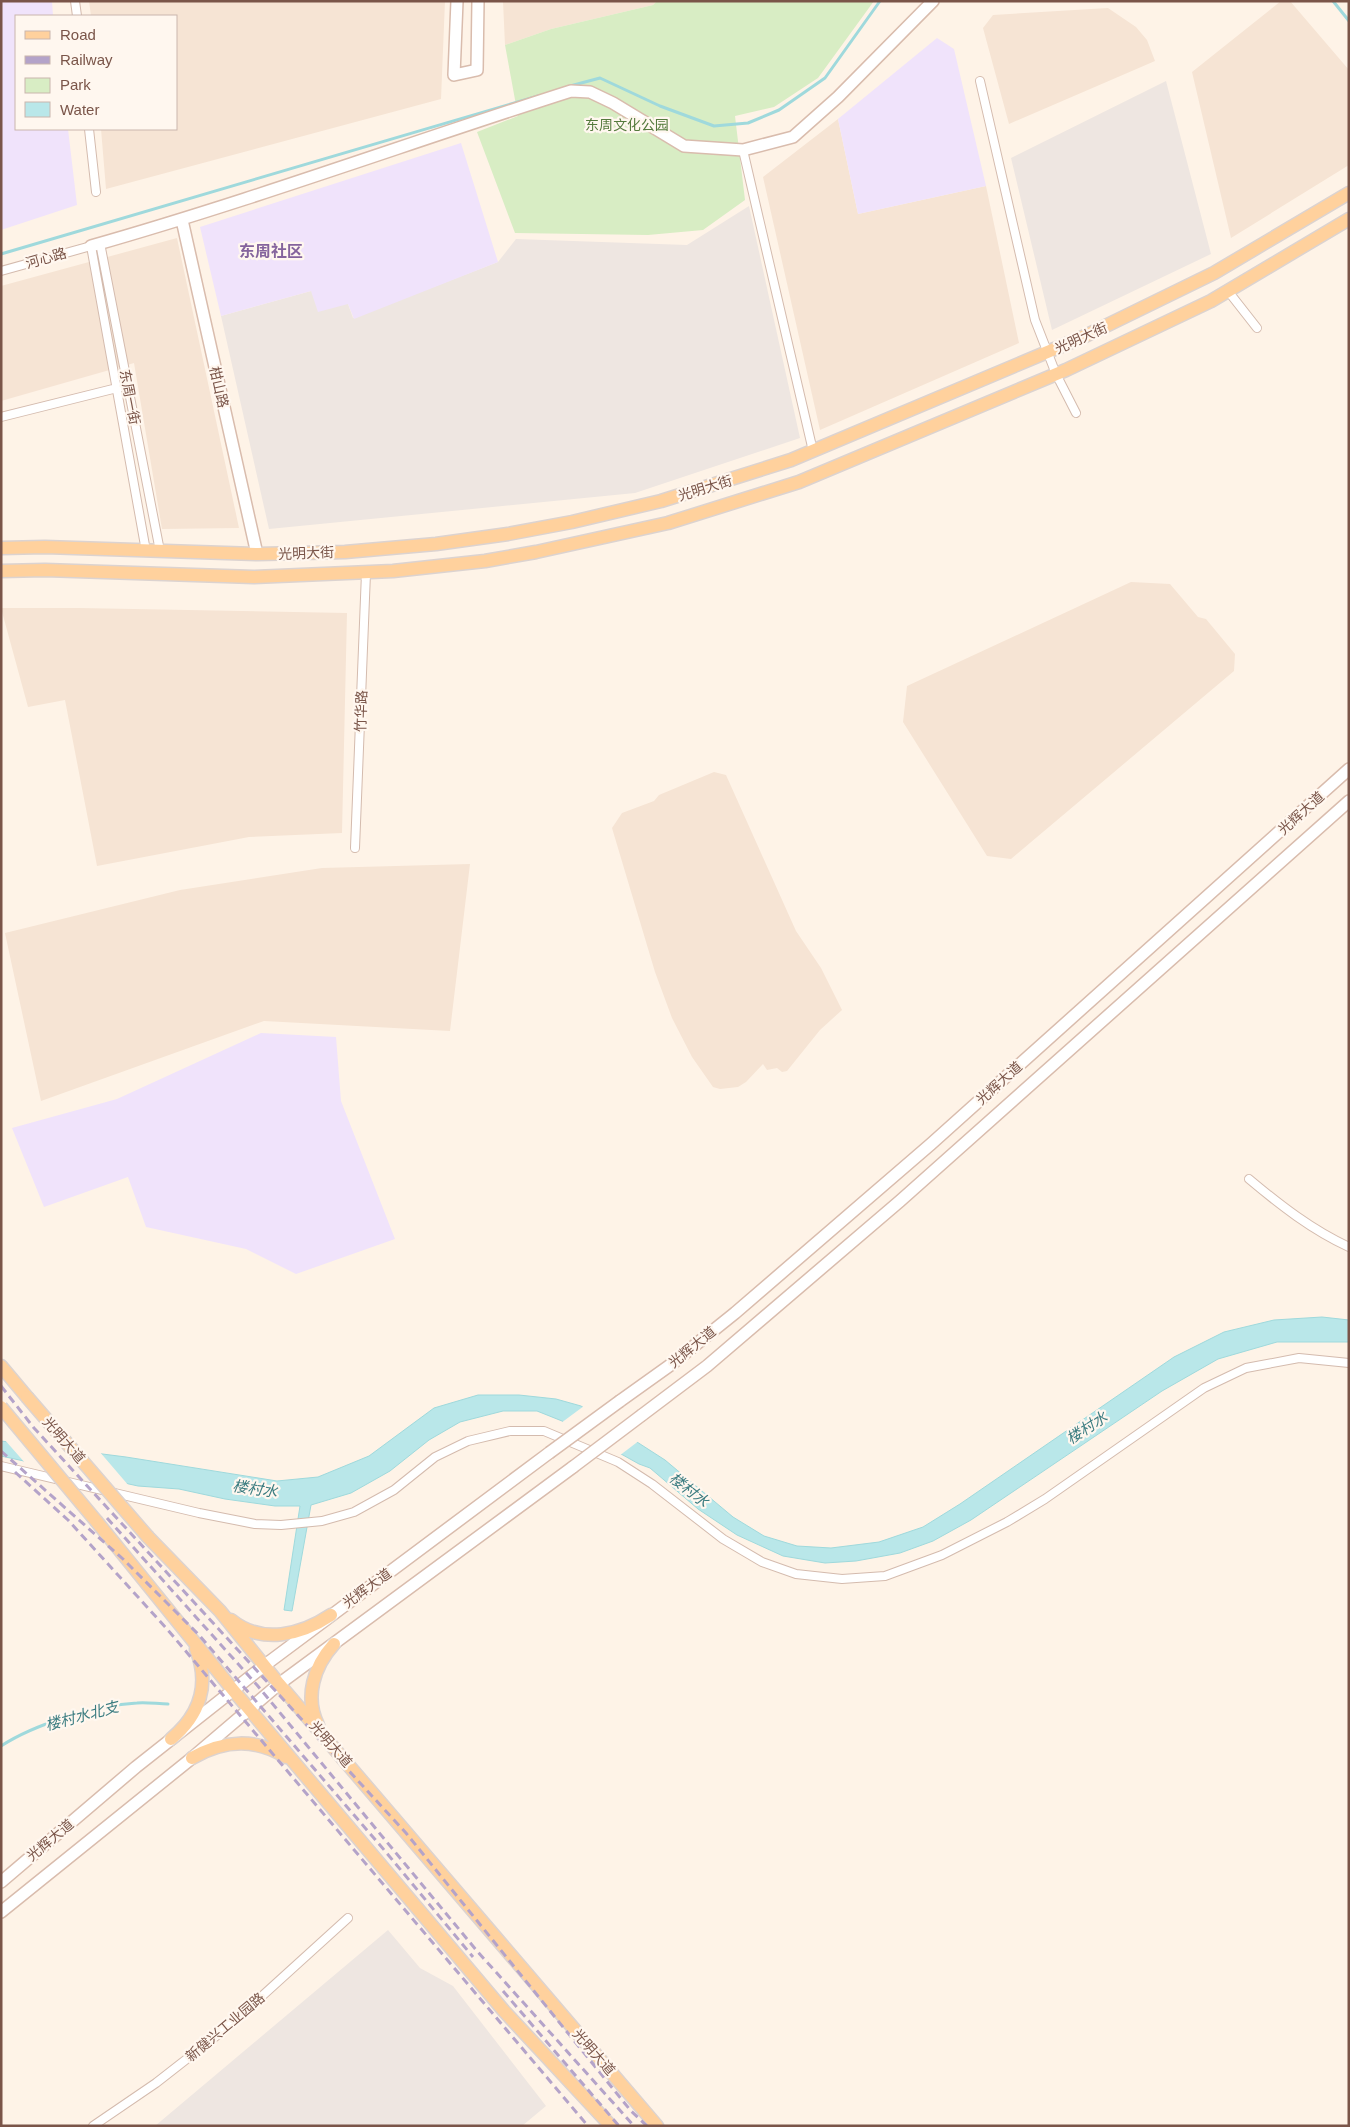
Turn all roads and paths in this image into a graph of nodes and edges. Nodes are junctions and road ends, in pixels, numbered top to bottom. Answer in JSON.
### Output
{"nodes":[{"id":1,"x":75,"y":1,"type":"edge"},
{"id":2,"x":457,"y":1,"type":"edge"},
{"id":3,"x":478,"y":1,"type":"edge"},
{"id":4,"x":933,"y":1,"type":"edge"},
{"id":5,"x":76,"y":15,"type":"edge"},
{"id":6,"x":980,"y":81,"type":"dead end"},
{"id":7,"x":89,"y":130,"type":"edge"},
{"id":8,"x":743,"y":150,"type":"junction"},
{"id":9,"x":96,"y":192,"type":"dead end"},
{"id":10,"x":1349,"y":193,"type":"edge"},
{"id":11,"x":1349,"y":219,"type":"edge"},
{"id":12,"x":182,"y":220,"type":"junction"},
{"id":13,"x":96,"y":244,"type":"junction"},
{"id":14,"x":1,"y":271,"type":"edge"},
{"id":15,"x":1228,"y":291,"type":"junction"},
{"id":16,"x":1257,"y":328,"type":"dead end"},
{"id":17,"x":1048,"y":353,"type":"junction"},
{"id":18,"x":1056,"y":374,"type":"junction"},
{"id":19,"x":128,"y":385,"type":"junction"},
{"id":20,"x":117,"y":388,"type":"junction"},
{"id":21,"x":1076,"y":413,"type":"dead end"},
{"id":22,"x":1,"y":417,"type":"edge"},
{"id":23,"x":813,"y":451,"type":"junction"},
{"id":24,"x":1,"y":548,"type":"edge"},
{"id":25,"x":146,"y":551,"type":"junction"},
{"id":26,"x":160,"y":551,"type":"junction"},
{"id":27,"x":257,"y":554,"type":"junction"},
{"id":28,"x":1,"y":571,"type":"edge"},
{"id":29,"x":366,"y":573,"type":"junction"},
{"id":30,"x":1349,"y":769,"type":"edge"},
{"id":31,"x":1349,"y":801,"type":"edge"},
{"id":32,"x":355,"y":848,"type":"dead end"},
{"id":33,"x":1249,"y":1179,"type":"dead end"},
{"id":34,"x":1349,"y":1247,"type":"edge"},
{"id":35,"x":1349,"y":1363,"type":"edge"},
{"id":36,"x":1,"y":1366,"type":"edge"},
{"id":37,"x":1,"y":1407,"type":"edge"},
{"id":38,"x":26,"y":1435,"type":"dead end"},
{"id":39,"x":1,"y":1466,"type":"edge"},
{"id":40,"x":220,"y":1610,"type":"junction"},
{"id":41,"x":331,"y":1615,"type":"junction"},
{"id":42,"x":188,"y":1634,"type":"junction"},
{"id":43,"x":334,"y":1644,"type":"junction"},
{"id":44,"x":264,"y":1665,"type":"junction"},
{"id":45,"x":279,"y":1684,"type":"junction"},
{"id":46,"x":233,"y":1690,"type":"junction"},
{"id":47,"x":249,"y":1708,"type":"junction"},
{"id":48,"x":322,"y":1734,"type":"junction"},
{"id":49,"x":171,"y":1739,"type":"junction"},
{"id":50,"x":192,"y":1758,"type":"junction"},
{"id":51,"x":299,"y":1767,"type":"junction"},
{"id":52,"x":1,"y":1882,"type":"edge"},
{"id":53,"x":1,"y":1912,"type":"edge"},
{"id":54,"x":348,"y":1918,"type":"dead end"},
{"id":55,"x":94,"y":2126,"type":"edge"},
{"id":56,"x":611,"y":2126,"type":"edge"},
{"id":57,"x":657,"y":2126,"type":"edge"}],
"edges":[{"from":1,"to":5,"type":"street"},
{"from":2,"to":3,"type":"main road"},
{"from":4,"to":8,"type":"main road"},
{"from":6,"to":17,"type":"street"},
{"from":7,"to":9,"type":"street"},
{"from":8,"to":12,"type":"main road"},
{"from":8,"to":23,"type":"street"},
{"from":10,"to":17,"type":"main road","name":"光明大街"},
{"from":11,"to":15,"type":"main road","name":"光明大街"},
{"from":12,"to":13,"type":"main road"},
{"from":12,"to":27,"type":"main road","name":"柑山路"},
{"from":13,"to":14,"type":"street","name":"河心路"},
{"from":13,"to":19,"type":"street","name":"东周一街"},
{"from":13,"to":20,"type":"street","name":"东周一街"},
{"from":15,"to":16,"type":"street"},
{"from":15,"to":18,"type":"main road","name":"光明大街"},
{"from":17,"to":18,"type":"street"},
{"from":17,"to":23,"type":"main road","name":"光明大街"},
{"from":18,"to":21,"type":"street"},
{"from":18,"to":29,"type":"main road","name":"光明大街"},
{"from":19,"to":20,"type":"street"},
{"from":19,"to":26,"type":"street","name":"东周一街"},
{"from":20,"to":22,"type":"street"},
{"from":20,"to":25,"type":"street","name":"东周一街"},
{"from":23,"to":27,"type":"main road","name":"光明大街"},
{"from":24,"to":25,"type":"main road","name":"光明大街"},
{"from":25,"to":26,"type":"main road","name":"光明大街"},
{"from":26,"to":27,"type":"main road","name":"光明大街"},
{"from":28,"to":29,"type":"main road","name":"光明大街"},
{"from":29,"to":32,"type":"street","name":"竹华路"},
{"from":30,"to":41,"type":"main road","name":"光辉大道","bridge":true},
{"from":31,"to":43,"type":"main road","name":"光辉大道","bridge":true},
{"from":33,"to":34,"type":"street"},
{"from":35,"to":39,"type":"street"},
{"from":36,"to":40,"type":"main road","name":"光明大道","bridge":true},
{"from":37,"to":38,"type":"main road","name":"光明大道"},
{"from":37,"to":42,"type":"main road","name":"光明大道","bridge":true},
{"from":40,"to":41,"type":"main road"},
{"from":40,"to":44,"type":"main road","name":"光明大道"},
{"from":41,"to":44,"type":"main road","name":"光辉大道"},
{"from":42,"to":46,"type":"main road","name":"光明大道"},
{"from":42,"to":49,"type":"main road"},
{"from":43,"to":45,"type":"main road","name":"光辉大道"},
{"from":43,"to":48,"type":"main road"},
{"from":44,"to":45,"type":"main road","name":"光明大道"},
{"from":44,"to":46,"type":"main road","name":"光辉大道"},
{"from":45,"to":47,"type":"main road","name":"光辉大道"},
{"from":45,"to":48,"type":"main road","name":"光明大道"},
{"from":46,"to":47,"type":"main road","name":"光明大道"},
{"from":46,"to":49,"type":"main road","name":"光辉大道"},
{"from":47,"to":50,"type":"main road","name":"光辉大道"},
{"from":47,"to":51,"type":"main road","name":"光明大道"},
{"from":48,"to":57,"type":"main road","name":"光明大道"},
{"from":49,"to":52,"type":"main road","name":"光辉大道"},
{"from":50,"to":51,"type":"main road"},
{"from":50,"to":53,"type":"main road","name":"光辉大道"},
{"from":51,"to":56,"type":"main road","name":"光明大道"},
{"from":54,"to":55,"type":"street","name":"新健兴工业园路"}]}
